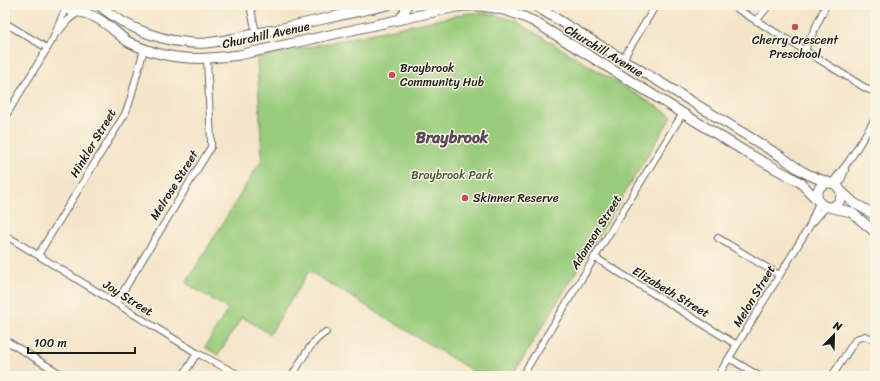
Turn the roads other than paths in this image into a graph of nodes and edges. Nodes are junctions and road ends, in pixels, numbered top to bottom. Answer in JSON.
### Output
{"nodes":[{"id":1,"x":88,"y":5,"type":"edge"},
{"id":2,"x":99,"y":5,"type":"edge"},
{"id":3,"x":250,"y":5,"type":"edge"},
{"id":4,"x":388,"y":5,"type":"edge"},
{"id":5,"x":406,"y":5,"type":"edge"},
{"id":6,"x":534,"y":5,"type":"edge"},
{"id":7,"x":656,"y":5,"type":"edge"},
{"id":8,"x":731,"y":5,"type":"edge"},
{"id":9,"x":769,"y":5,"type":"edge"},
{"id":10,"x":826,"y":5,"type":"edge"},
{"id":11,"x":66,"y":6,"type":"edge"},
{"id":12,"x":78,"y":12,"type":"junction"},
{"id":13,"x":400,"y":19,"type":"junction"},
{"id":14,"x":756,"y":21,"type":"junction"},
{"id":15,"x":5,"y":23,"type":"edge"},
{"id":16,"x":256,"y":33,"type":"junction"},
{"id":17,"x":149,"y":34,"type":"junction"},
{"id":18,"x":53,"y":39,"type":"junction"},
{"id":19,"x":206,"y":43,"type":"junction"},
{"id":20,"x":48,"y":48,"type":"junction"},
{"id":21,"x":144,"y":49,"type":"junction"},
{"id":22,"x":262,"y":49,"type":"junction"},
{"id":23,"x":805,"y":50,"type":"junction"},
{"id":24,"x":207,"y":59,"type":"junction"},
{"id":25,"x":623,"y":59,"type":"junction"},
{"id":26,"x":615,"y":71,"type":"junction"},
{"id":27,"x":867,"y":89,"type":"junction"},
{"id":28,"x":875,"y":92,"type":"edge"},
{"id":29,"x":875,"y":98,"type":"edge"},
{"id":30,"x":691,"y":101,"type":"junction"},
{"id":31,"x":683,"y":113,"type":"junction"},
{"id":32,"x":5,"y":117,"type":"edge"},
{"id":33,"x":875,"y":119,"type":"edge"},
{"id":34,"x":835,"y":186,"type":"junction"},
{"id":35,"x":823,"y":204,"type":"junction"},
{"id":36,"x":875,"y":214,"type":"edge"},
{"id":37,"x":875,"y":232,"type":"edge"},
{"id":38,"x":5,"y":235,"type":"edge"},
{"id":39,"x":718,"y":238,"type":"dead end"},
{"id":40,"x":38,"y":255,"type":"junction"},
{"id":41,"x":594,"y":257,"type":"junction"},
{"id":42,"x":780,"y":275,"type":"junction"},
{"id":43,"x":116,"y":303,"type":"junction"},
{"id":44,"x":326,"y":332,"type":"dead end"},
{"id":45,"x":5,"y":340,"type":"edge"},
{"id":46,"x":875,"y":340,"type":"edge"},
{"id":47,"x":737,"y":345,"type":"junction"},
{"id":48,"x":197,"y":353,"type":"junction"},
{"id":49,"x":729,"y":358,"type":"junction"},
{"id":50,"x":64,"y":376,"type":"edge"},
{"id":51,"x":183,"y":376,"type":"edge"},
{"id":52,"x":241,"y":376,"type":"edge"},
{"id":53,"x":292,"y":376,"type":"edge"},
{"id":54,"x":522,"y":376,"type":"edge"},
{"id":55,"x":718,"y":376,"type":"edge"},
{"id":56,"x":759,"y":376,"type":"edge"},
{"id":57,"x":832,"y":376,"type":"edge"}],
"edges":[{"from":1,"to":12,"type":"main road"},
{"from":2,"to":17,"type":"main road","name":"Churchill Avenue"},
{"from":3,"to":16,"type":"street"},
{"from":4,"to":16,"type":"main road","name":"Churchill Avenue"},
{"from":5,"to":13,"type":"main road"},
{"from":6,"to":25,"type":"main road","name":"Churchill Avenue"},
{"from":7,"to":25,"type":"street"},
{"from":8,"to":14,"type":"street"},
{"from":9,"to":14,"type":"street"},
{"from":10,"to":23,"type":"street"},
{"from":11,"to":12,"type":"main road","name":"Churchill Avenue"},
{"from":11,"to":18,"type":"street"},
{"from":12,"to":18,"type":"street"},
{"from":12,"to":21,"type":"main road","name":"Churchill Avenue"},
{"from":13,"to":22,"type":"main road","name":"Churchill Avenue"},
{"from":13,"to":26,"type":"main road","name":"Churchill Avenue"},
{"from":14,"to":23,"type":"street"},
{"from":15,"to":20,"type":"street"},
{"from":16,"to":19,"type":"main road","name":"Churchill Avenue"},
{"from":16,"to":22,"type":"main road"},
{"from":17,"to":19,"type":"main road","name":"Churchill Avenue"},
{"from":17,"to":21,"type":"main road","name":"Hinkler Street"},
{"from":18,"to":20,"type":"street"},
{"from":19,"to":24,"type":"main road","name":"Melrose Street"},
{"from":20,"to":32,"type":"street"},
{"from":21,"to":24,"type":"main road","name":"Churchill Avenue"},
{"from":21,"to":40,"type":"street","name":"Hinkler Street"},
{"from":22,"to":24,"type":"main road","name":"Churchill Avenue"},
{"from":23,"to":27,"type":"street"},
{"from":24,"to":43,"type":"street","name":"Melrose Street"},
{"from":25,"to":26,"type":"main road"},
{"from":25,"to":30,"type":"main road","name":"Churchill Avenue"},
{"from":26,"to":31,"type":"main road","name":"Churchill Avenue"},
{"from":27,"to":28,"type":"street"},
{"from":27,"to":29,"type":"street"},
{"from":30,"to":31,"type":"main road","name":"Adamson Street"},
{"from":30,"to":34,"type":"main road","name":"Churchill Avenue"},
{"from":31,"to":35,"type":"main road","name":"Churchill Avenue"},
{"from":31,"to":41,"type":"street","name":"Adamson Street"},
{"from":33,"to":34,"type":"street"},
{"from":34,"to":35,"type":"main road"},
{"from":34,"to":35,"type":"main road"},
{"from":34,"to":36,"type":"main road","name":"Churchill Avenue"},
{"from":35,"to":37,"type":"main road"},
{"from":35,"to":42,"type":"street","name":"Melon Street"},
{"from":38,"to":40,"type":"street","name":"Joy Street"},
{"from":39,"to":42,"type":"street"},
{"from":40,"to":43,"type":"street","name":"Joy Street"},
{"from":41,"to":47,"type":"street","name":"Elizabeth Street"},
{"from":41,"to":54,"type":"street","name":"Adamson Street"},
{"from":42,"to":47,"type":"street","name":"Melon Street"},
{"from":43,"to":48,"type":"street","name":"Joy Street"},
{"from":44,"to":53,"type":"street"},
{"from":45,"to":50,"type":"street"},
{"from":46,"to":57,"type":"street"},
{"from":47,"to":49,"type":"street","name":"Melon Street"},
{"from":48,"to":51,"type":"street"},
{"from":48,"to":52,"type":"street","name":"Joy Street"},
{"from":49,"to":55,"type":"street","name":"Melon Street"},
{"from":49,"to":56,"type":"street"}]}
